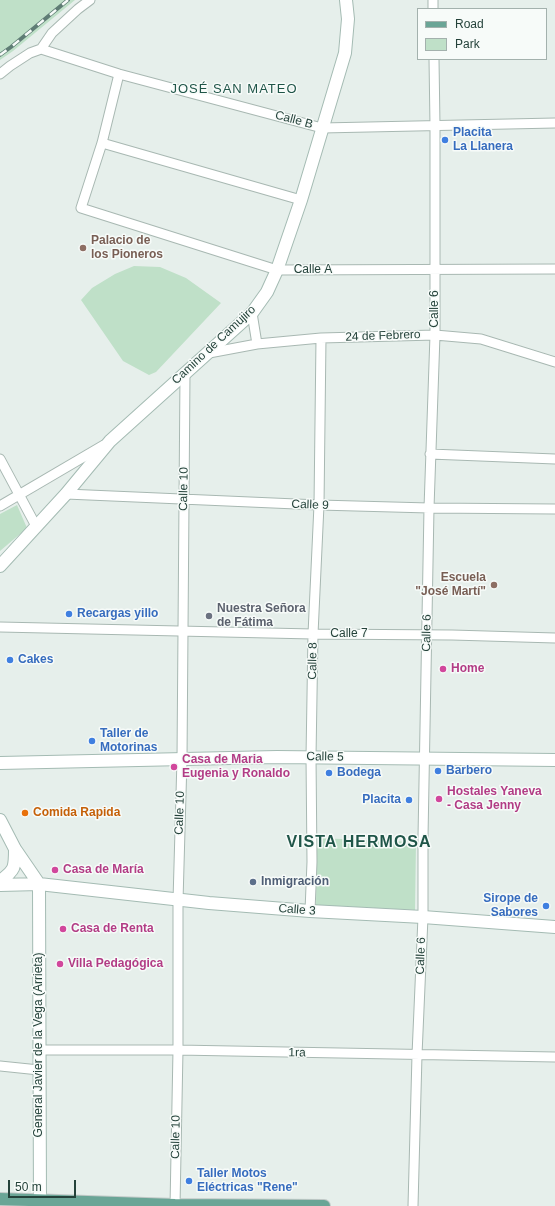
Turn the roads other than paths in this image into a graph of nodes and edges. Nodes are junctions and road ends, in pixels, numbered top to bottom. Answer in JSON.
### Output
{"nodes":[{"id":1,"x":90,"y":0,"type":"edge"},
{"id":2,"x":346,"y":0,"type":"edge"},
{"id":3,"x":41,"y":49,"type":"junction"},
{"id":4,"x":434,"y":60,"type":"edge"},
{"id":5,"x":0,"y":74,"type":"edge"},
{"id":6,"x":119,"y":74,"type":"junction"},
{"id":7,"x":555,"y":123,"type":"edge"},
{"id":8,"x":435,"y":126,"type":"junction"},
{"id":9,"x":322,"y":128,"type":"junction"},
{"id":10,"x":102,"y":142,"type":"junction"},
{"id":11,"x":301,"y":200,"type":"junction"},
{"id":12,"x":435,"y":269,"type":"junction"},
{"id":13,"x":555,"y":269,"type":"edge"},
{"id":14,"x":277,"y":270,"type":"junction"},
{"id":15,"x":252,"y":313,"type":"junction"},
{"id":16,"x":435,"y":335,"type":"junction"},
{"id":17,"x":321,"y":338,"type":"junction"},
{"id":18,"x":256,"y":344,"type":"junction"},
{"id":19,"x":208,"y":353,"type":"junction"},
{"id":20,"x":555,"y":362,"type":"edge"},
{"id":21,"x":185,"y":372,"type":"junction"},
{"id":22,"x":110,"y":441,"type":"junction"},
{"id":23,"x":430,"y":454,"type":"junction"},
{"id":24,"x":0,"y":459,"type":"edge"},
{"id":25,"x":555,"y":459,"type":"edge"},
{"id":26,"x":66,"y":494,"type":"junction"},
{"id":27,"x":20,"y":495,"type":"junction"},
{"id":28,"x":184,"y":499,"type":"junction"},
{"id":29,"x":319,"y":505,"type":"junction"},
{"id":30,"x":0,"y":506,"type":"edge"},
{"id":31,"x":429,"y":508,"type":"junction"},
{"id":32,"x":555,"y":509,"type":"edge"},
{"id":33,"x":36,"y":526,"type":"junction"},
{"id":34,"x":0,"y":566,"type":"edge"},
{"id":35,"x":0,"y":627,"type":"edge"},
{"id":36,"x":183,"y":632,"type":"junction"},
{"id":37,"x":313,"y":634,"type":"junction"},
{"id":38,"x":427,"y":635,"type":"junction"},
{"id":39,"x":555,"y":638,"type":"edge"},
{"id":40,"x":311,"y":756,"type":"junction"},
{"id":41,"x":424,"y":758,"type":"junction"},
{"id":42,"x":182,"y":759,"type":"junction"},
{"id":43,"x":555,"y":760,"type":"edge"},
{"id":44,"x":0,"y":763,"type":"edge"},
{"id":45,"x":0,"y":820,"type":"edge"},
{"id":46,"x":15,"y":849,"type":"junction"},
{"id":47,"x":0,"y":881,"type":"edge"},
{"id":48,"x":39,"y":884,"type":"junction"},
{"id":49,"x":0,"y":885,"type":"edge"},
{"id":50,"x":178,"y":901,"type":"junction"},
{"id":51,"x":310,"y":911,"type":"junction"},
{"id":52,"x":423,"y":917,"type":"junction"},
{"id":53,"x":555,"y":927,"type":"edge"},
{"id":54,"x":40,"y":1050,"type":"junction"},
{"id":55,"x":178,"y":1050,"type":"junction"},
{"id":56,"x":417,"y":1055,"type":"junction"},
{"id":57,"x":555,"y":1057,"type":"edge"},
{"id":58,"x":0,"y":1066,"type":"edge"},
{"id":59,"x":39,"y":1070,"type":"junction"},
{"id":60,"x":0,"y":1199,"type":"edge"},
{"id":61,"x":40,"y":1203,"type":"edge"},
{"id":62,"x":175,"y":1205,"type":"edge"},
{"id":63,"x":324,"y":1206,"type":"edge"},
{"id":64,"x":413,"y":1206,"type":"edge"}],
"edges":[{"from":1,"to":3,"type":"street"},
{"from":2,"to":9,"type":"main road","name":"Camino de Camujiro"},
{"from":3,"to":5,"type":"street"},
{"from":3,"to":6,"type":"street","name":"Calle B"},
{"from":4,"to":8,"type":"street","name":"Calle 6"},
{"from":6,"to":9,"type":"street","name":"Calle B"},
{"from":6,"to":10,"type":"street"},
{"from":7,"to":8,"type":"street","name":"Calle B"},
{"from":8,"to":9,"type":"street","name":"Calle B"},
{"from":8,"to":12,"type":"street","name":"Calle 6"},
{"from":9,"to":11,"type":"main road","name":"Camino de Camujiro"},
{"from":10,"to":11,"type":"street"},
{"from":10,"to":14,"type":"street","name":"Calle A"},
{"from":11,"to":14,"type":"main road","name":"Camino de Camujiro"},
{"from":12,"to":13,"type":"street","name":"Calle A"},
{"from":12,"to":14,"type":"street","name":"Calle A"},
{"from":12,"to":16,"type":"street","name":"Calle 6"},
{"from":14,"to":15,"type":"main road","name":"Camino de Camujiro"},
{"from":15,"to":18,"type":"street"},
{"from":15,"to":19,"type":"main road","name":"Camino de Camujiro"},
{"from":16,"to":17,"type":"street","name":"24 de Febrero"},
{"from":16,"to":20,"type":"street","name":"24 de Febrero"},
{"from":16,"to":23,"type":"street","name":"Calle 6"},
{"from":17,"to":18,"type":"street","name":"24 de Febrero"},
{"from":17,"to":29,"type":"street","name":"Calle 8"},
{"from":18,"to":19,"type":"street","name":"24 de Febrero"},
{"from":19,"to":21,"type":"main road","name":"Camino de Camujiro"},
{"from":21,"to":22,"type":"main road","name":"Camino de Camujiro"},
{"from":21,"to":28,"type":"street","name":"Calle 10"},
{"from":22,"to":26,"type":"main road","name":"Camino de Camujiro"},
{"from":22,"to":27,"type":"street"},
{"from":23,"to":25,"type":"street"},
{"from":23,"to":31,"type":"street","name":"Calle 6"},
{"from":24,"to":27,"type":"street"},
{"from":26,"to":28,"type":"street","name":"Calle 9"},
{"from":26,"to":33,"type":"main road","name":"Camino de Camujiro"},
{"from":27,"to":30,"type":"street"},
{"from":27,"to":33,"type":"street"},
{"from":28,"to":29,"type":"street","name":"Calle 9"},
{"from":28,"to":36,"type":"street","name":"Calle 10"},
{"from":29,"to":31,"type":"street","name":"Calle 9"},
{"from":29,"to":37,"type":"street","name":"Calle 8"},
{"from":31,"to":32,"type":"street","name":"Calle 9"},
{"from":31,"to":38,"type":"street","name":"Calle 6"},
{"from":33,"to":34,"type":"main road","name":"Camino de Camujiro"},
{"from":35,"to":36,"type":"street","name":"Calle 7"},
{"from":36,"to":37,"type":"street","name":"Calle 7"},
{"from":36,"to":42,"type":"street","name":"Calle 10"},
{"from":37,"to":38,"type":"street","name":"Calle 7"},
{"from":37,"to":40,"type":"street","name":"Calle 8"},
{"from":38,"to":39,"type":"street","name":"Calle 7"},
{"from":38,"to":41,"type":"street","name":"Calle 6"},
{"from":40,"to":41,"type":"main road","name":"Calle 5"},
{"from":40,"to":42,"type":"main road","name":"Calle 5"},
{"from":40,"to":51,"type":"street","name":"Calle 8"},
{"from":41,"to":43,"type":"main road","name":"Calle 5"},
{"from":41,"to":52,"type":"street","name":"Calle 6"},
{"from":42,"to":44,"type":"main road","name":"Calle 5"},
{"from":42,"to":50,"type":"street","name":"Calle 10"},
{"from":45,"to":46,"type":"main road"},
{"from":46,"to":47,"type":"main road"},
{"from":46,"to":48,"type":"main road"},
{"from":48,"to":49,"type":"main road","name":"Calle 3"},
{"from":48,"to":50,"type":"main road","name":"Calle 3"},
{"from":48,"to":54,"type":"main road","name":"General Javier de la Vega (Arrieta)"},
{"from":50,"to":51,"type":"main road","name":"Calle 3"},
{"from":50,"to":55,"type":"street","name":"Calle 10"},
{"from":51,"to":52,"type":"main road","name":"Calle 3"},
{"from":52,"to":53,"type":"main road","name":"Calle 3"},
{"from":52,"to":56,"type":"street","name":"Calle 6"},
{"from":54,"to":55,"type":"street","name":"1ra"},
{"from":54,"to":59,"type":"main road","name":"General Javier de la Vega (Arrieta)"},
{"from":55,"to":56,"type":"street","name":"1ra"},
{"from":55,"to":62,"type":"street","name":"Calle 10"},
{"from":56,"to":57,"type":"street","name":"1ra"},
{"from":56,"to":64,"type":"street","name":"Calle 6"},
{"from":58,"to":59,"type":"street"},
{"from":59,"to":61,"type":"main road","name":"General Javier de la Vega (Arrieta)"},
{"from":60,"to":61,"type":"main road"},
{"from":61,"to":62,"type":"main road"},
{"from":62,"to":63,"type":"main road"}]}
